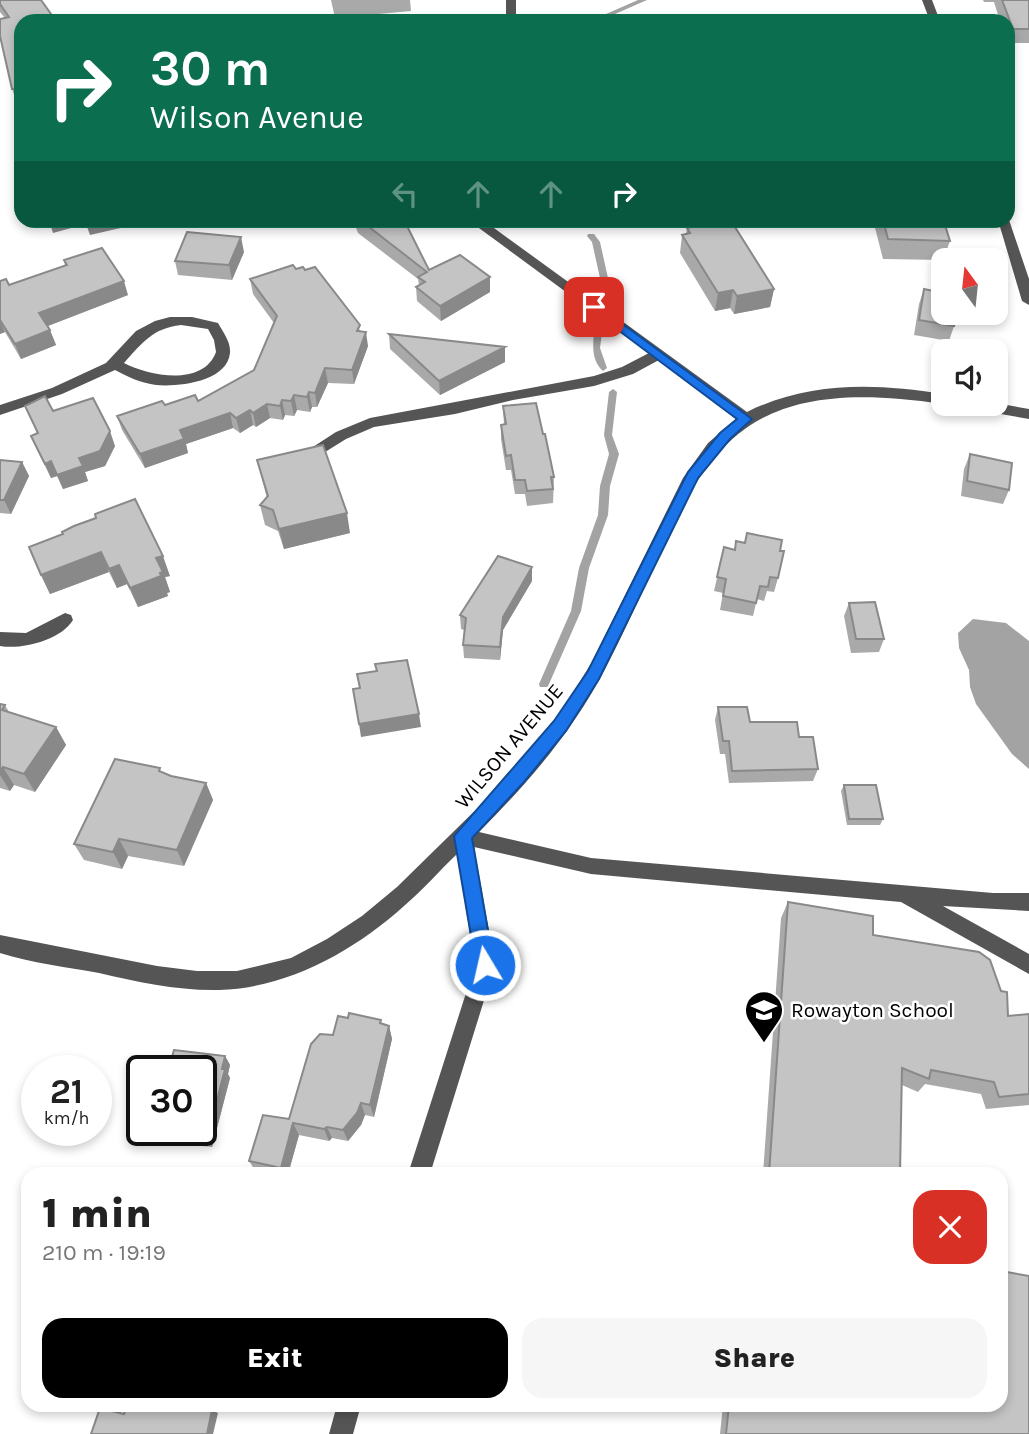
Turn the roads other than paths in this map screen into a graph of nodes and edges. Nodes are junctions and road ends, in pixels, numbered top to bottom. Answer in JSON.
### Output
{"nodes":[{"id":1,"x":485,"y":228,"type":"edge"},
{"id":2,"x":1006,"y":228,"type":"edge"},
{"id":3,"x":1029,"y":301,"type":"edge"},
{"id":4,"x":659,"y":353,"type":"junction"},
{"id":5,"x":115,"y":364,"type":"junction"},
{"id":6,"x":931,"y":397,"type":"edge"},
{"id":7,"x":0,"y":410,"type":"edge"},
{"id":8,"x":1008,"y":410,"type":"edge"},
{"id":9,"x":1029,"y":414,"type":"edge"},
{"id":10,"x":746,"y":419,"type":"junction"},
{"id":11,"x":296,"y":463,"type":"edge"},
{"id":12,"x":65,"y":620,"type":"dead end"},
{"id":13,"x":0,"y":639,"type":"edge"},
{"id":14,"x":463,"y":836,"type":"junction"},
{"id":15,"x":901,"y":893,"type":"junction"},
{"id":16,"x":1029,"y":902,"type":"edge"},
{"id":17,"x":0,"y":944,"type":"edge"},
{"id":18,"x":1029,"y":965,"type":"edge"},
{"id":19,"x":421,"y":1167,"type":"edge"},
{"id":20,"x":347,"y":1412,"type":"edge"},
{"id":21,"x":341,"y":1434,"type":"edge"}],
"edges":[{"from":1,"to":4,"type":"street"},
{"from":2,"to":3,"type":"street"},
{"from":4,"to":10,"type":"street"},
{"from":4,"to":11,"type":"street"},
{"from":5,"to":5,"type":"street"},
{"from":5,"to":7,"type":"street"},
{"from":6,"to":10,"type":"street","name":"WILSON AVENUE"},
{"from":8,"to":9,"type":"street"},
{"from":10,"to":14,"type":"street","name":"WILSON AVENUE"},
{"from":12,"to":13,"type":"street"},
{"from":14,"to":15,"type":"street"},
{"from":14,"to":17,"type":"street","name":"WILSON AVENUE"},
{"from":14,"to":19,"type":"street"},
{"from":15,"to":16,"type":"street"},
{"from":15,"to":18,"type":"street"},
{"from":20,"to":21,"type":"street"}]}
